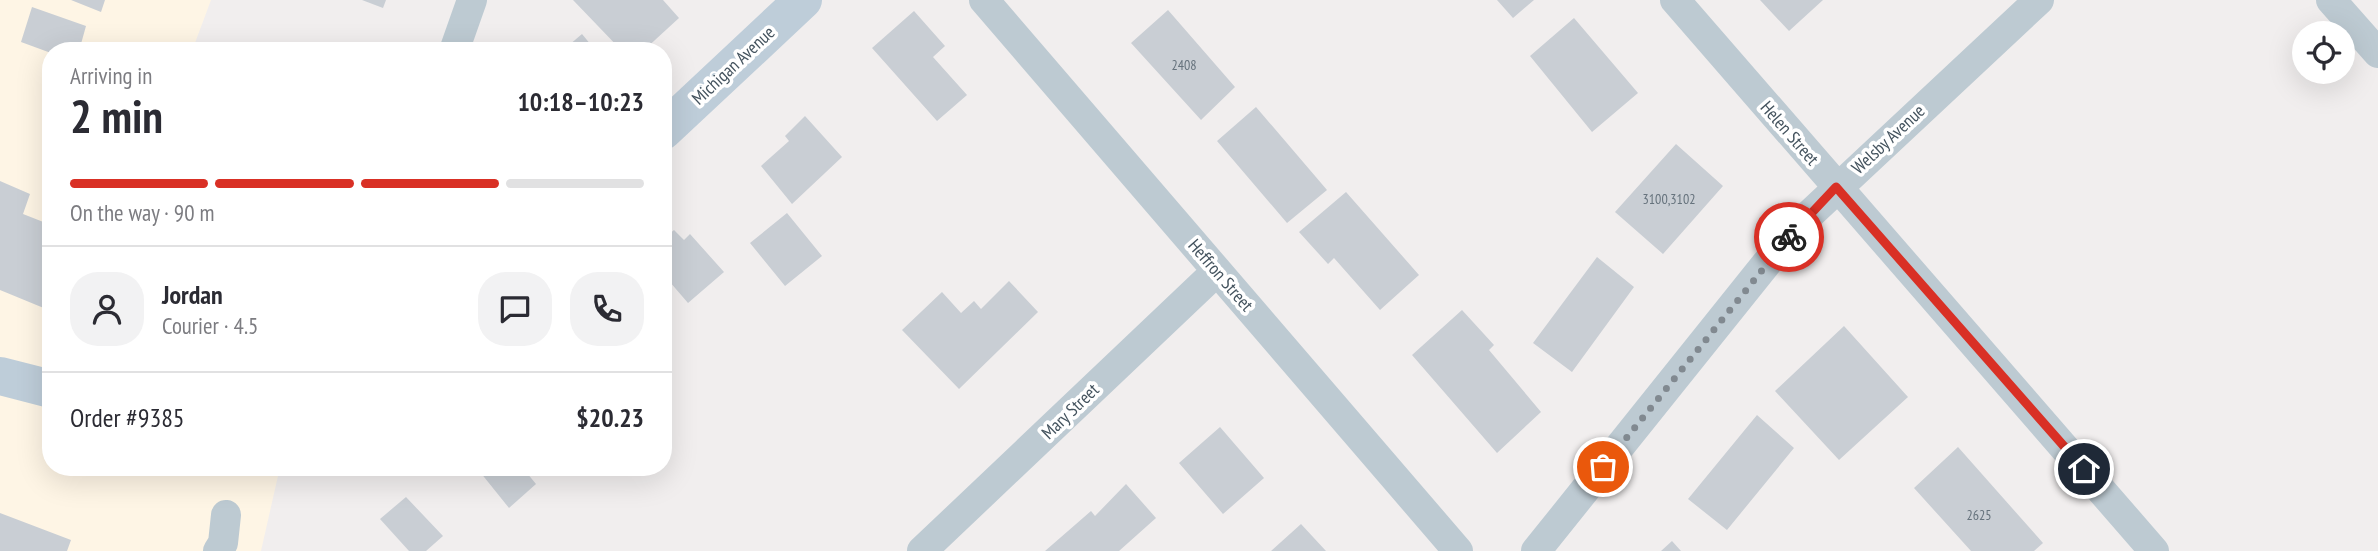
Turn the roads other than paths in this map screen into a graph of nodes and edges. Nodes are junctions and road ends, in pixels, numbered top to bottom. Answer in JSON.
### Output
{"nodes":[{"id":1,"x":472,"y":0,"type":"edge"},
{"id":2,"x":803,"y":0,"type":"edge"},
{"id":3,"x":984,"y":0,"type":"edge"},
{"id":4,"x":1675,"y":0,"type":"edge"},
{"id":5,"x":2039,"y":0,"type":"edge"},
{"id":6,"x":2331,"y":0,"type":"edge"},
{"id":7,"x":457,"y":42,"type":"edge"},
{"id":8,"x":2378,"y":53,"type":"edge"},
{"id":9,"x":672,"y":123,"type":"edge"},
{"id":10,"x":1836,"y":187,"type":"junction"},
{"id":11,"x":1217,"y":271,"type":"junction"},
{"id":12,"x":0,"y":376,"type":"edge"},
{"id":13,"x":0,"y":386,"type":"edge"},
{"id":14,"x":42,"y":386,"type":"edge"},
{"id":15,"x":42,"y":387,"type":"edge"},
{"id":16,"x":226,"y":515,"type":"dead end"},
{"id":17,"x":2155,"y":550,"type":"edge"},
{"id":18,"x":218,"y":551,"type":"edge"},
{"id":19,"x":922,"y":551,"type":"edge"},
{"id":20,"x":1458,"y":551,"type":"edge"},
{"id":21,"x":1536,"y":551,"type":"edge"}],
"edges":[{"from":1,"to":7,"type":"street"},
{"from":2,"to":9,"type":"street","name":"Michigan Avenue"},
{"from":3,"to":11,"type":"street","name":"Heffron Street"},
{"from":4,"to":10,"type":"street","name":"Helen Street"},
{"from":5,"to":10,"type":"street","name":"Welsby Avenue"},
{"from":6,"to":8,"type":"street"},
{"from":10,"to":17,"type":"street","name":"Helen Street"},
{"from":10,"to":21,"type":"street","name":"Welsby Avenue"},
{"from":11,"to":19,"type":"street","name":"Mary Street"},
{"from":11,"to":20,"type":"street","name":"Heffron Street"},
{"from":12,"to":14,"type":"street"},
{"from":13,"to":15,"type":"street"},
{"from":16,"to":18,"type":"street"}]}
